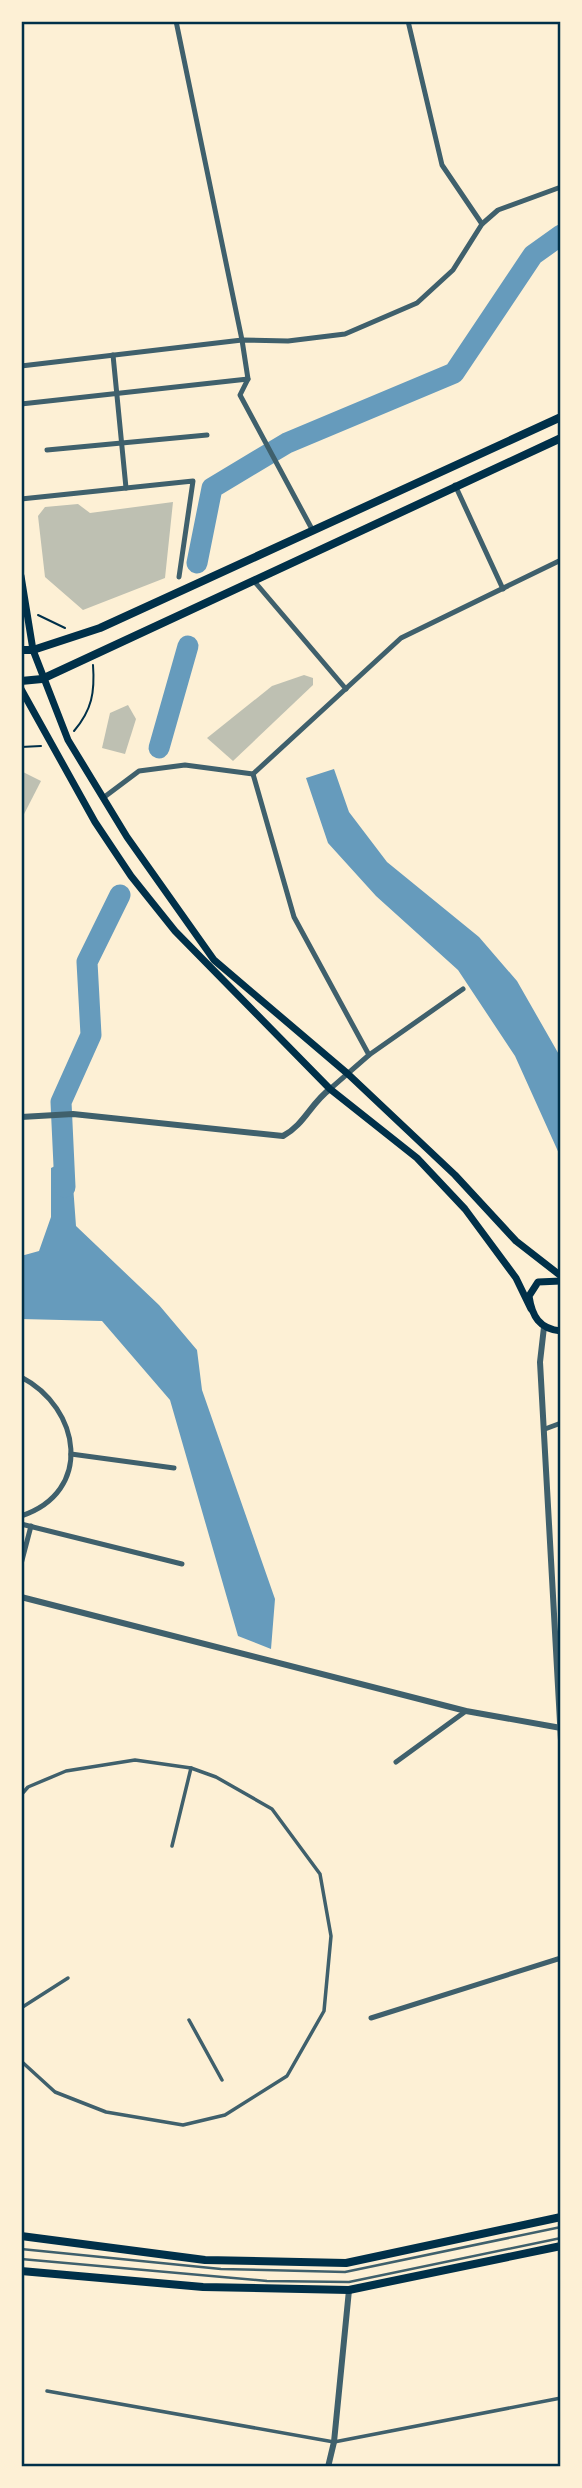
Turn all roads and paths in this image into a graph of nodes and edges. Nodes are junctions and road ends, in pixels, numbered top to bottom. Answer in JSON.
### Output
{"nodes":[{"id":1,"x":176,"y":21,"type":"edge"},
{"id":2,"x":408,"y":21,"type":"edge"},
{"id":3,"x":561,"y":187,"type":"edge"},
{"id":4,"x":482,"y":224,"type":"junction"},
{"id":5,"x":242,"y":340,"type":"junction"},
{"id":6,"x":113,"y":355,"type":"junction"},
{"id":7,"x":21,"y":366,"type":"edge"},
{"id":8,"x":248,"y":379,"type":"junction"},
{"id":9,"x":117,"y":394,"type":"junction"},
{"id":10,"x":21,"y":404,"type":"edge"},
{"id":11,"x":561,"y":416,"type":"edge"},
{"id":12,"x":207,"y":435,"type":"dead end"},
{"id":13,"x":561,"y":438,"type":"edge"},
{"id":14,"x":121,"y":443,"type":"junction"},
{"id":15,"x":47,"y":450,"type":"dead end"},
{"id":16,"x":455,"y":485,"type":"junction"},
{"id":17,"x":126,"y":488,"type":"junction"},
{"id":18,"x":21,"y":499,"type":"edge"},
{"id":19,"x":313,"y":531,"type":"junction"},
{"id":20,"x":561,"y":560,"type":"edge"},
{"id":21,"x":21,"y":576,"type":"edge"},
{"id":22,"x":179,"y":577,"type":"dead end"},
{"id":23,"x":254,"y":581,"type":"junction"},
{"id":24,"x":503,"y":589,"type":"junction"},
{"id":25,"x":30,"y":617,"type":"dead end"},
{"id":26,"x":72,"y":634,"type":"dead end"},
{"id":27,"x":21,"y":650,"type":"edge"},
{"id":28,"x":33,"y":650,"type":"junction"},
{"id":29,"x":92,"y":663,"type":"dead end"},
{"id":30,"x":42,"y":679,"type":"junction"},
{"id":31,"x":21,"y":681,"type":"edge"},
{"id":32,"x":21,"y":689,"type":"edge"},
{"id":33,"x":346,"y":689,"type":"junction"},
{"id":34,"x":66,"y":735,"type":"dead end"},
{"id":35,"x":49,"y":745,"type":"dead end"},
{"id":36,"x":21,"y":747,"type":"edge"},
{"id":37,"x":253,"y":774,"type":"junction"},
{"id":38,"x":102,"y":799,"type":"junction"},
{"id":39,"x":463,"y":989,"type":"dead end"},
{"id":40,"x":369,"y":1055,"type":"junction"},
{"id":41,"x":348,"y":1074,"type":"junction"},
{"id":42,"x":330,"y":1089,"type":"junction"},
{"id":43,"x":21,"y":1117,"type":"edge"},
{"id":44,"x":561,"y":1278,"type":"edge"},
{"id":45,"x":531,"y":1309,"type":"junction"},
{"id":46,"x":544,"y":1327,"type":"junction"},
{"id":47,"x":561,"y":1331,"type":"edge"},
{"id":48,"x":21,"y":1377,"type":"edge"},
{"id":49,"x":561,"y":1423,"type":"edge"},
{"id":50,"x":545,"y":1429,"type":"junction"},
{"id":51,"x":71,"y":1454,"type":"junction"},
{"id":52,"x":174,"y":1468,"type":"dead end"},
{"id":53,"x":21,"y":1516,"type":"edge"},
{"id":54,"x":21,"y":1524,"type":"edge"},
{"id":55,"x":31,"y":1526,"type":"junction"},
{"id":56,"x":21,"y":1564,"type":"edge"},
{"id":57,"x":182,"y":1564,"type":"dead end"},
{"id":58,"x":21,"y":1598,"type":"edge"},
{"id":59,"x":466,"y":1711,"type":"junction"},
{"id":60,"x":560,"y":1728,"type":"edge"},
{"id":61,"x":561,"y":1740,"type":"edge"},
{"id":62,"x":396,"y":1762,"type":"dead end"},
{"id":63,"x":191,"y":1768,"type":"junction"},
{"id":64,"x":21,"y":1795,"type":"edge"},
{"id":65,"x":172,"y":1846,"type":"dead end"},
{"id":66,"x":561,"y":1958,"type":"edge"},
{"id":67,"x":68,"y":1978,"type":"dead end"},
{"id":68,"x":21,"y":2007,"type":"edge"},
{"id":69,"x":371,"y":2018,"type":"dead end"},
{"id":70,"x":189,"y":2020,"type":"dead end"},
{"id":71,"x":21,"y":2061,"type":"edge"},
{"id":72,"x":222,"y":2080,"type":"dead end"},
{"id":73,"x":561,"y":2217,"type":"edge"},
{"id":74,"x":561,"y":2227,"type":"edge"},
{"id":75,"x":21,"y":2236,"type":"edge"},
{"id":76,"x":561,"y":2238,"type":"edge"},
{"id":77,"x":561,"y":2246,"type":"edge"},
{"id":78,"x":21,"y":2249,"type":"edge"},
{"id":79,"x":21,"y":2259,"type":"edge"},
{"id":80,"x":21,"y":2271,"type":"edge"},
{"id":81,"x":349,"y":2290,"type":"junction"},
{"id":82,"x":47,"y":2391,"type":"dead end"},
{"id":83,"x":561,"y":2398,"type":"edge"},
{"id":84,"x":334,"y":2442,"type":"junction"},
{"id":85,"x":328,"y":2467,"type":"edge"}],
"edges":[{"from":1,"to":5,"type":"street"},
{"from":2,"to":4,"type":"street"},
{"from":3,"to":4,"type":"street"},
{"from":4,"to":5,"type":"street"},
{"from":5,"to":6,"type":"street"},
{"from":5,"to":8,"type":"street"},
{"from":6,"to":7,"type":"street"},
{"from":6,"to":9,"type":"street"},
{"from":8,"to":9,"type":"street"},
{"from":8,"to":19,"type":"street"},
{"from":9,"to":10,"type":"street"},
{"from":9,"to":14,"type":"street"},
{"from":11,"to":19,"type":"main road"},
{"from":12,"to":14,"type":"street"},
{"from":13,"to":16,"type":"main road"},
{"from":14,"to":15,"type":"street"},
{"from":14,"to":17,"type":"street"},
{"from":16,"to":23,"type":"main road"},
{"from":16,"to":24,"type":"street"},
{"from":17,"to":18,"type":"street"},
{"from":17,"to":22,"type":"street"},
{"from":19,"to":28,"type":"main road"},
{"from":20,"to":24,"type":"street"},
{"from":21,"to":28,"type":"main road"},
{"from":23,"to":30,"type":"main road"},
{"from":23,"to":33,"type":"street"},
{"from":24,"to":33,"type":"street"},
{"from":25,"to":26,"type":"path"},
{"from":27,"to":28,"type":"main road"},
{"from":28,"to":30,"type":"main road"},
{"from":29,"to":34,"type":"path"},
{"from":30,"to":31,"type":"main road"},
{"from":30,"to":38,"type":"main road"},
{"from":32,"to":42,"type":"main road"},
{"from":33,"to":37,"type":"street"},
{"from":35,"to":36,"type":"path"},
{"from":37,"to":38,"type":"street"},
{"from":37,"to":40,"type":"street"},
{"from":38,"to":41,"type":"main road"},
{"from":39,"to":40,"type":"street"},
{"from":40,"to":41,"type":"street"},
{"from":41,"to":42,"type":"street"},
{"from":41,"to":44,"type":"main road"},
{"from":42,"to":43,"type":"street"},
{"from":42,"to":45,"type":"main road"},
{"from":44,"to":45,"type":"main road"},
{"from":45,"to":46,"type":"main road"},
{"from":46,"to":47,"type":"main road"},
{"from":46,"to":50,"type":"street"},
{"from":48,"to":51,"type":"street"},
{"from":49,"to":50,"type":"street"},
{"from":50,"to":60,"type":"street"},
{"from":51,"to":52,"type":"street"},
{"from":51,"to":53,"type":"street"},
{"from":54,"to":55,"type":"street"},
{"from":55,"to":56,"type":"street"},
{"from":55,"to":57,"type":"street"},
{"from":58,"to":59,"type":"street"},
{"from":59,"to":60,"type":"street"},
{"from":59,"to":62,"type":"street"},
{"from":60,"to":61,"type":"street"},
{"from":63,"to":64,"type":"street"},
{"from":63,"to":65,"type":"street"},
{"from":63,"to":71,"type":"street"},
{"from":66,"to":69,"type":"street"},
{"from":67,"to":68,"type":"street"},
{"from":70,"to":72,"type":"street"},
{"from":73,"to":75,"type":"main road"},
{"from":74,"to":78,"type":"lane"},
{"from":76,"to":79,"type":"lane"},
{"from":77,"to":81,"type":"main road"},
{"from":80,"to":81,"type":"main road"},
{"from":81,"to":84,"type":"street"},
{"from":82,"to":84,"type":"street"},
{"from":83,"to":84,"type":"street"},
{"from":84,"to":85,"type":"street"}]}
